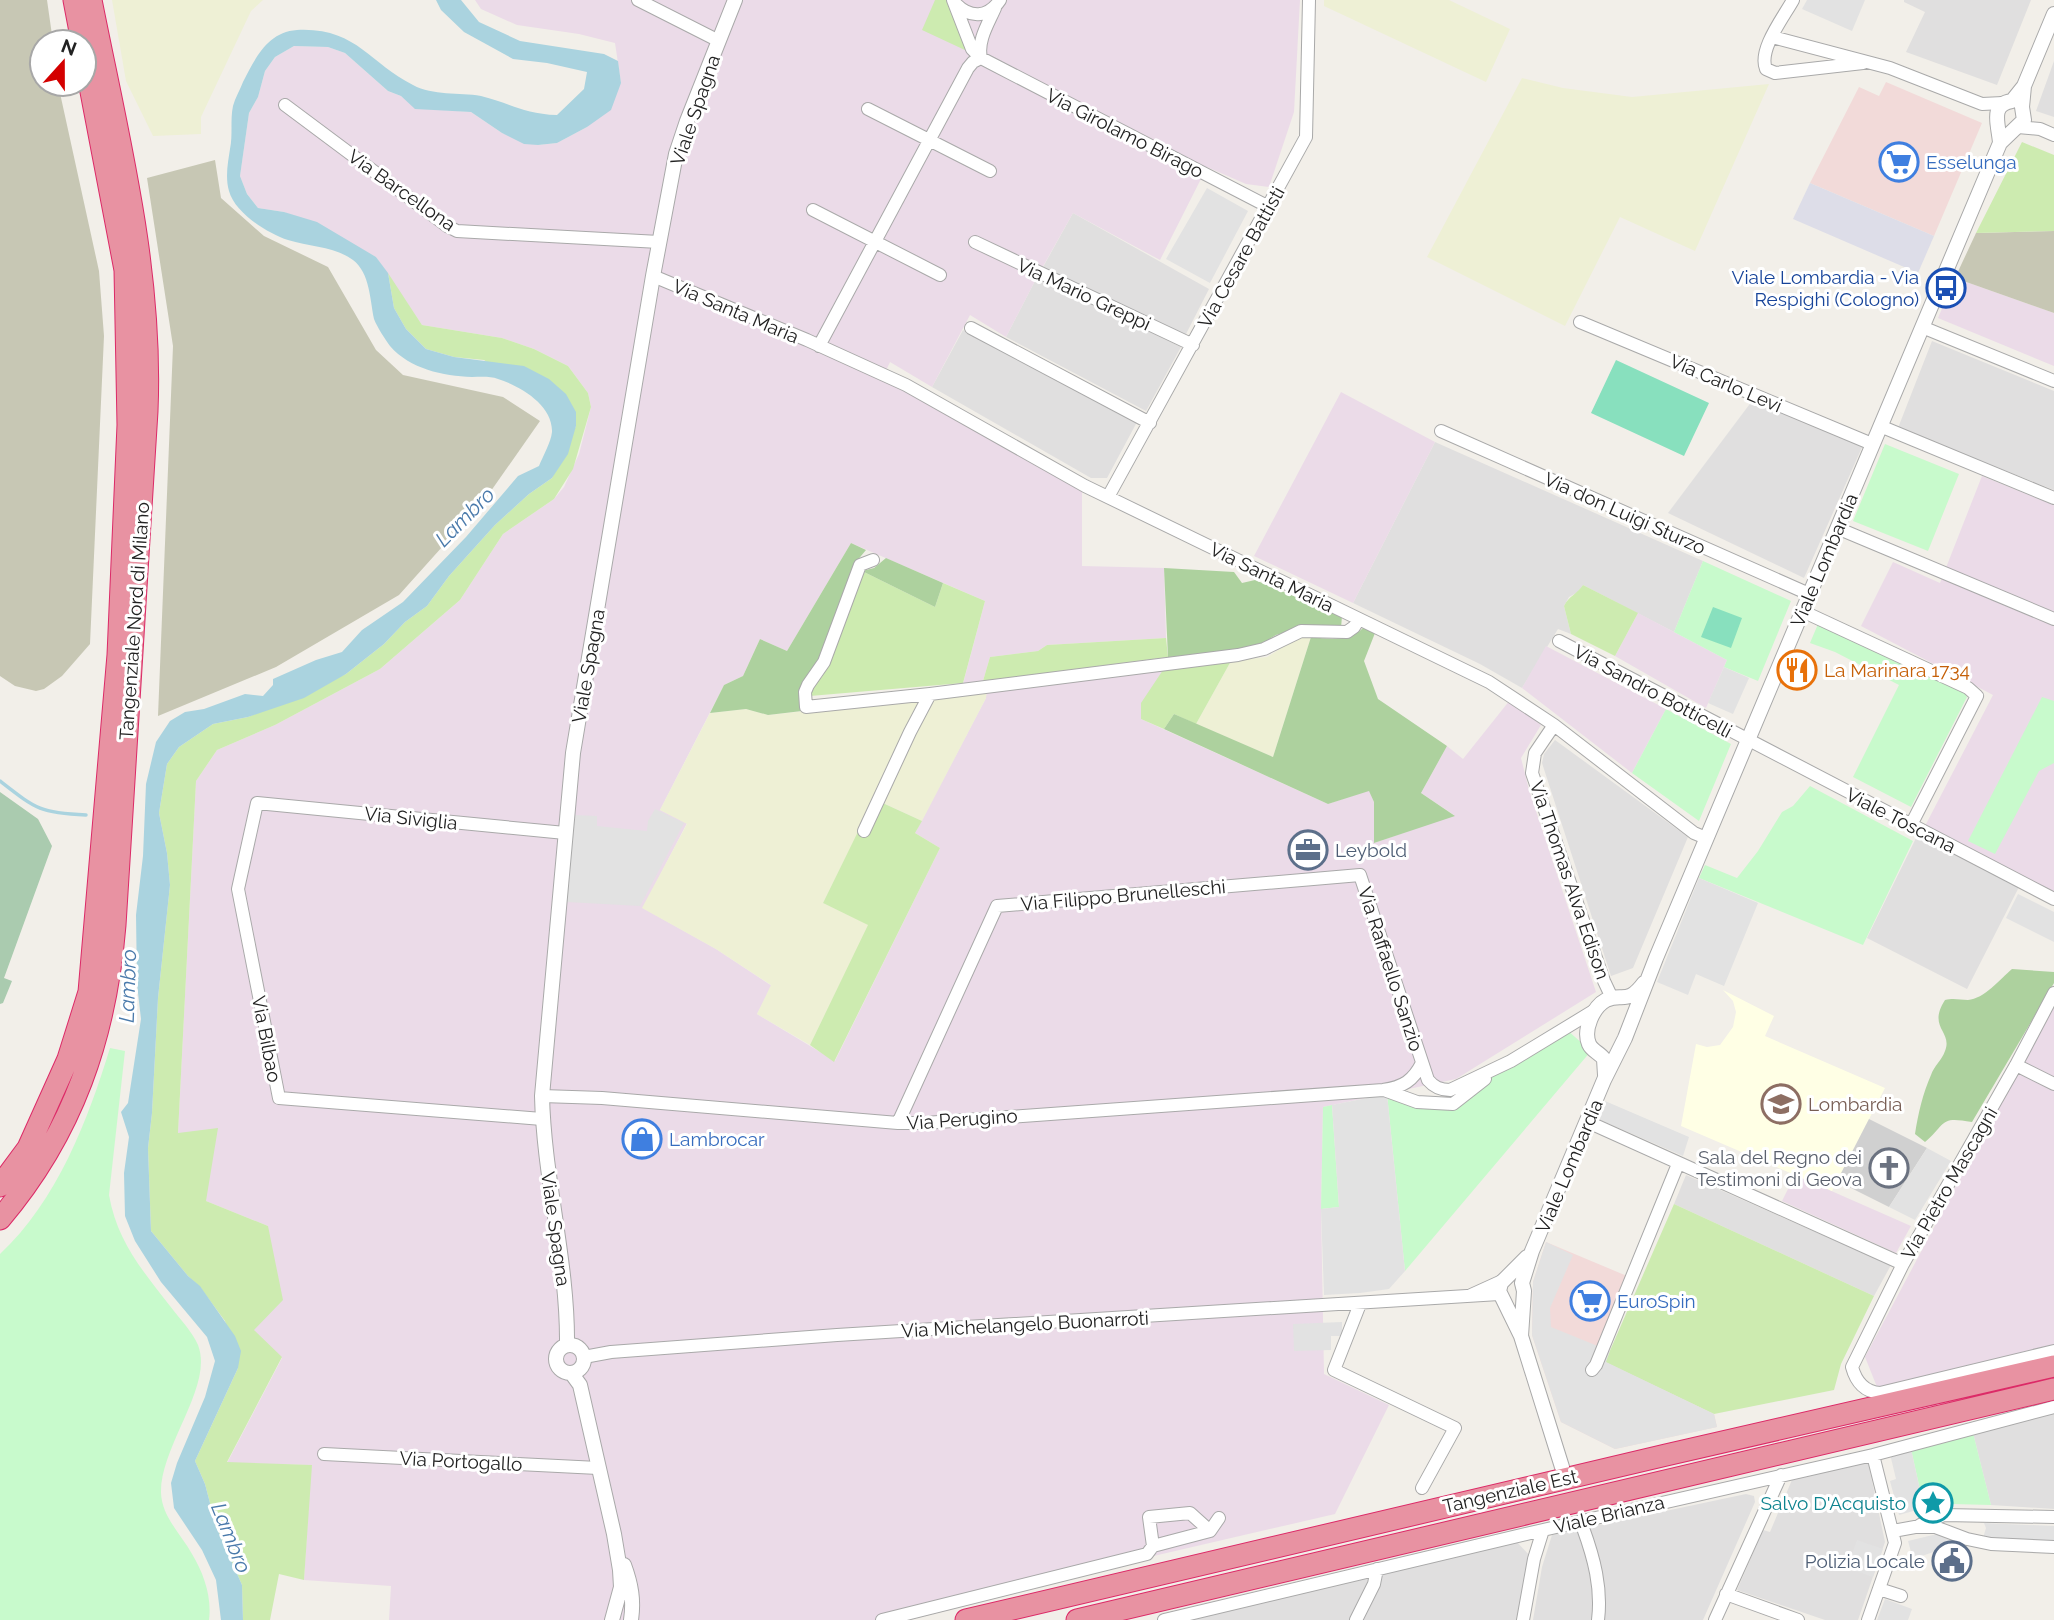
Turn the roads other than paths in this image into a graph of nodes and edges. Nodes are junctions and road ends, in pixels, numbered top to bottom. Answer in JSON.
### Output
{"nodes":[{"id":1,"x":74,"y":0,"type":"edge"},
{"id":2,"x":91,"y":0,"type":"edge"},
{"id":3,"x":638,"y":0,"type":"edge"},
{"id":4,"x":735,"y":0,"type":"edge"},
{"id":5,"x":953,"y":0,"type":"edge"},
{"id":6,"x":1309,"y":0,"type":"edge"},
{"id":7,"x":1793,"y":0,"type":"edge"},
{"id":8,"x":997,"y":4,"type":"edge"},
{"id":9,"x":2054,"y":14,"type":"edge"},
{"id":10,"x":79,"y":28,"type":"edge"},
{"id":11,"x":1772,"y":37,"type":"junction"},
{"id":12,"x":719,"y":41,"type":"junction"},
{"id":13,"x":981,"y":58,"type":"junction"},
{"id":14,"x":1870,"y":63,"type":"junction"},
{"id":15,"x":92,"y":98,"type":"edge"},
{"id":16,"x":1982,"y":104,"type":"junction"},
{"id":17,"x":285,"y":105,"type":"dead end"},
{"id":18,"x":867,"y":109,"type":"dead end"},
{"id":19,"x":2016,"y":114,"type":"junction"},
{"id":20,"x":1997,"y":120,"type":"junction"},
{"id":21,"x":2054,"y":135,"type":"edge"},
{"id":22,"x":929,"y":141,"type":"junction"},
{"id":23,"x":2000,"y":143,"type":"junction"},
{"id":24,"x":990,"y":172,"type":"dead end"},
{"id":25,"x":1269,"y":207,"type":"junction"},
{"id":26,"x":813,"y":210,"type":"dead end"},
{"id":27,"x":659,"y":242,"type":"junction"},
{"id":28,"x":875,"y":242,"type":"junction"},
{"id":29,"x":975,"y":242,"type":"dead end"},
{"id":30,"x":940,"y":275,"type":"dead end"},
{"id":31,"x":653,"y":276,"type":"junction"},
{"id":32,"x":1580,"y":322,"type":"dead end"},
{"id":33,"x":1922,"y":327,"type":"junction"},
{"id":34,"x":971,"y":328,"type":"dead end"},
{"id":35,"x":1193,"y":345,"type":"junction"},
{"id":36,"x":819,"y":346,"type":"junction"},
{"id":37,"x":2054,"y":381,"type":"edge"},
{"id":38,"x":1150,"y":423,"type":"junction"},
{"id":39,"x":1880,"y":426,"type":"junction"},
{"id":40,"x":1441,"y":431,"type":"dead end"},
{"id":41,"x":1872,"y":444,"type":"junction"},
{"id":42,"x":1108,"y":497,"type":"junction"},
{"id":43,"x":2054,"y":498,"type":"edge"},
{"id":44,"x":1837,"y":528,"type":"junction"},
{"id":45,"x":873,"y":560,"type":"dead end"},
{"id":46,"x":1809,"y":594,"type":"junction"},
{"id":47,"x":1802,"y":611,"type":"junction"},
{"id":48,"x":1359,"y":619,"type":"junction"},
{"id":49,"x":2054,"y":619,"type":"edge"},
{"id":50,"x":1559,"y":641,"type":"dead end"},
{"id":51,"x":930,"y":694,"type":"junction"},
{"id":52,"x":1553,"y":725,"type":"junction"},
{"id":53,"x":1747,"y":741,"type":"junction"},
{"id":54,"x":257,"y":803,"type":"joint"},
{"id":55,"x":1911,"y":825,"type":"junction"},
{"id":56,"x":864,"y":831,"type":"dead end"},
{"id":57,"x":565,"y":833,"type":"junction"},
{"id":58,"x":1706,"y":838,"type":"junction"},
{"id":59,"x":1360,"y":875,"type":"joint"},
{"id":60,"x":2054,"y":899,"type":"edge"},
{"id":61,"x":1648,"y":977,"type":"junction"},
{"id":62,"x":2054,"y":993,"type":"edge"},
{"id":63,"x":1616,"y":999,"type":"junction"},
{"id":64,"x":1595,"y":1010,"type":"junction"},
{"id":65,"x":1632,"y":1018,"type":"junction"},
{"id":66,"x":1567,"y":1028,"type":"junction"},
{"id":67,"x":1587,"y":1037,"type":"junction"},
{"id":68,"x":1618,"y":1049,"type":"junction"},
{"id":69,"x":1601,"y":1054,"type":"junction"},
{"id":70,"x":1511,"y":1061,"type":"junction"},
{"id":71,"x":1422,"y":1063,"type":"junction"},
{"id":72,"x":2016,"y":1065,"type":"junction"},
{"id":73,"x":1604,"y":1080,"type":"junction"},
{"id":74,"x":2054,"y":1084,"type":"edge"},
{"id":75,"x":1383,"y":1090,"type":"junction"},
{"id":76,"x":541,"y":1096,"type":"junction"},
{"id":77,"x":542,"y":1119,"type":"junction"},
{"id":78,"x":1588,"y":1122,"type":"junction"},
{"id":79,"x":898,"y":1123,"type":"junction"},
{"id":80,"x":1678,"y":1164,"type":"junction"},
{"id":81,"x":0,"y":1186,"type":"edge"},
{"id":82,"x":0,"y":1219,"type":"edge"},
{"id":83,"x":1903,"y":1264,"type":"junction"},
{"id":84,"x":1510,"y":1289,"type":"junction"},
{"id":85,"x":1360,"y":1304,"type":"junction"},
{"id":86,"x":567,"y":1345,"type":"junction"},
{"id":87,"x":2054,"y":1351,"type":"edge"},
{"id":88,"x":584,"y":1357,"type":"junction"},
{"id":89,"x":2054,"y":1366,"type":"edge"},
{"id":90,"x":1592,"y":1370,"type":"dead end"},
{"id":91,"x":572,"y":1374,"type":"junction"},
{"id":92,"x":2054,"y":1389,"type":"edge"},
{"id":93,"x":2054,"y":1407,"type":"edge"},
{"id":94,"x":324,"y":1454,"type":"dead end"},
{"id":95,"x":1873,"y":1455,"type":"junction"},
{"id":96,"x":1562,"y":1467,"type":"dead end"},
{"id":97,"x":598,"y":1468,"type":"junction"},
{"id":98,"x":1780,"y":1475,"type":"junction"},
{"id":99,"x":1422,"y":1488,"type":"dead end"},
{"id":100,"x":2054,"y":1517,"type":"edge"},
{"id":101,"x":1219,"y":1518,"type":"dead end"},
{"id":102,"x":1915,"y":1527,"type":"junction"},
{"id":103,"x":1583,"y":1528,"type":"dead end"},
{"id":104,"x":1544,"y":1530,"type":"junction"},
{"id":105,"x":1210,"y":1531,"type":"junction"},
{"id":106,"x":1893,"y":1531,"type":"junction"},
{"id":107,"x":614,"y":1534,"type":"junction"},
{"id":108,"x":1153,"y":1546,"type":"junction"},
{"id":109,"x":2054,"y":1547,"type":"edge"},
{"id":110,"x":1377,"y":1569,"type":"junction"},
{"id":111,"x":1879,"y":1589,"type":"junction"},
{"id":112,"x":1726,"y":1594,"type":"junction"},
{"id":113,"x":1901,"y":1596,"type":"dead end"},
{"id":114,"x":1043,"y":1601,"type":"junction"},
{"id":115,"x":612,"y":1620,"type":"edge"},
{"id":116,"x":631,"y":1620,"type":"edge"},
{"id":117,"x":882,"y":1620,"type":"edge"},
{"id":118,"x":952,"y":1620,"type":"edge"},
{"id":119,"x":966,"y":1620,"type":"edge"},
{"id":120,"x":1077,"y":1620,"type":"edge"},
{"id":121,"x":1164,"y":1620,"type":"edge"},
{"id":122,"x":1356,"y":1620,"type":"edge"},
{"id":123,"x":1523,"y":1620,"type":"edge"},
{"id":124,"x":1598,"y":1620,"type":"edge"},
{"id":125,"x":1715,"y":1620,"type":"edge"},
{"id":126,"x":1798,"y":1620,"type":"edge"},
{"id":127,"x":1868,"y":1620,"type":"edge"}],
"edges":[{"from":1,"to":10,"type":"highway"},
{"from":2,"to":82,"type":"highway","name":"Tangenziale Nord di Milano"},
{"from":3,"to":12,"type":"street"},
{"from":4,"to":12,"type":"street","name":"Viale Spagna"},
{"from":5,"to":8,"type":"street"},
{"from":5,"to":13,"type":"street"},
{"from":6,"to":25,"type":"street","name":"Via Cesare Battisti"},
{"from":7,"to":11,"type":"street"},
{"from":8,"to":13,"type":"street"},
{"from":9,"to":19,"type":"street","name":"Viale Lombardia"},
{"from":11,"to":14,"type":"street"},
{"from":11,"to":14,"type":"street"},
{"from":12,"to":27,"type":"street","name":"Viale Spagna"},
{"from":13,"to":22,"type":"street","name":"Via Santa Maria"},
{"from":13,"to":25,"type":"street","name":"Via Girolamo Birago"},
{"from":14,"to":16,"type":"street"},
{"from":15,"to":81,"type":"highway","name":"Tangenziale Nord di Milano"},
{"from":16,"to":19,"type":"street"},
{"from":16,"to":20,"type":"street"},
{"from":17,"to":27,"type":"street","name":"Via Barcellona"},
{"from":18,"to":22,"type":"street"},
{"from":19,"to":20,"type":"street"},
{"from":19,"to":20,"type":"street","name":"Viale Lombardia"},
{"from":19,"to":21,"type":"street"},
{"from":19,"to":23,"type":"street","name":"Viale Lombardia"},
{"from":20,"to":23,"type":"street","name":"Viale Lombardia"},
{"from":22,"to":24,"type":"street"},
{"from":22,"to":28,"type":"street","name":"Via Santa Maria"},
{"from":23,"to":33,"type":"street","name":"Viale Lombardia"},
{"from":25,"to":35,"type":"street","name":"Via Cesare Battisti"},
{"from":26,"to":28,"type":"street"},
{"from":27,"to":31,"type":"street","name":"Viale Spagna"},
{"from":28,"to":30,"type":"street"},
{"from":28,"to":36,"type":"street","name":"Via Santa Maria"},
{"from":29,"to":35,"type":"street","name":"Via Mario Greppi"},
{"from":31,"to":36,"type":"street","name":"Via Santa Maria"},
{"from":31,"to":57,"type":"street","name":"Viale Spagna"},
{"from":32,"to":41,"type":"street","name":"Via Carlo Levi"},
{"from":33,"to":37,"type":"street"},
{"from":33,"to":39,"type":"street","name":"Viale Lombardia"},
{"from":34,"to":38,"type":"street"},
{"from":35,"to":38,"type":"street","name":"Via Cesare Battisti"},
{"from":36,"to":42,"type":"street","name":"Via Santa Maria"},
{"from":38,"to":42,"type":"street","name":"Via Cesare Battisti"},
{"from":39,"to":41,"type":"street","name":"Viale Lombardia"},
{"from":39,"to":43,"type":"street"},
{"from":40,"to":46,"type":"street","name":"Via don Luigi Sturzo"},
{"from":41,"to":44,"type":"street","name":"Viale Lombardia"},
{"from":42,"to":48,"type":"street","name":"Via Santa Maria"},
{"from":44,"to":46,"type":"street","name":"Viale Lombardia"},
{"from":44,"to":49,"type":"street"},
{"from":45,"to":51,"type":"street"},
{"from":46,"to":47,"type":"street","name":"Viale Lombardia"},
{"from":47,"to":53,"type":"street","name":"Viale Lombardia"},
{"from":47,"to":55,"type":"street"},
{"from":48,"to":51,"type":"street"},
{"from":48,"to":52,"type":"street","name":"Via Santa Maria"},
{"from":50,"to":53,"type":"street","name":"Via Sandro Botticelli"},
{"from":51,"to":56,"type":"street"},
{"from":52,"to":58,"type":"street","name":"Via Santa Maria"},
{"from":52,"to":63,"type":"street","name":"Via Thomas Alva Edison"},
{"from":53,"to":55,"type":"street","name":"Viale Toscana"},
{"from":53,"to":58,"type":"street","name":"Viale Lombardia"},
{"from":54,"to":57,"type":"street","name":"Via Siviglia"},
{"from":54,"to":77,"type":"street","name":"Via Bilbao"},
{"from":55,"to":60,"type":"street","name":"Viale Toscana"},
{"from":57,"to":76,"type":"street","name":"Viale Spagna"},
{"from":58,"to":61,"type":"street","name":"Viale Lombardia"},
{"from":59,"to":71,"type":"street","name":"Via Raffaello Sanzio"},
{"from":59,"to":79,"type":"street","name":"Via Filippo Brunelleschi"},
{"from":61,"to":63,"type":"street","name":"Viale Lombardia"},
{"from":61,"to":65,"type":"street","name":"Viale Lombardia"},
{"from":62,"to":72,"type":"street","name":"Via Pietro Mascagni"},
{"from":63,"to":64,"type":"street","name":"Viale Lombardia"},
{"from":63,"to":65,"type":"street"},
{"from":64,"to":66,"type":"street","name":"Via Perugino"},
{"from":64,"to":67,"type":"street"},
{"from":65,"to":68,"type":"street","name":"Viale Lombardia"},
{"from":66,"to":67,"type":"street"},
{"from":66,"to":70,"type":"street","name":"Via Perugino"},
{"from":67,"to":69,"type":"street"},
{"from":68,"to":69,"type":"street"},
{"from":68,"to":73,"type":"street","name":"Viale Lombardia"},
{"from":69,"to":73,"type":"street","name":"Viale Lombardia"},
{"from":70,"to":71,"type":"street","name":"Via Perugino"},
{"from":70,"to":75,"type":"street","name":"Via Perugino"},
{"from":71,"to":75,"type":"street","name":"Via Perugino"},
{"from":72,"to":74,"type":"street"},
{"from":72,"to":83,"type":"street","name":"Via Pietro Mascagni"},
{"from":73,"to":78,"type":"street","name":"Viale Lombardia"},
{"from":75,"to":79,"type":"street","name":"Via Perugino"},
{"from":76,"to":77,"type":"street","name":"Viale Spagna"},
{"from":76,"to":79,"type":"street","name":"Via Perugino"},
{"from":77,"to":86,"type":"street","name":"Viale Spagna"},
{"from":78,"to":80,"type":"street"},
{"from":78,"to":84,"type":"street","name":"Viale Lombardia"},
{"from":80,"to":83,"type":"street"},
{"from":80,"to":90,"type":"street"},
{"from":83,"to":87,"type":"street","name":"Via Pietro Mascagni"},
{"from":84,"to":85,"type":"street","name":"Via Michelangelo Buonarroti"},
{"from":84,"to":96,"type":"street"},
{"from":85,"to":88,"type":"street","name":"Via Michelangelo Buonarroti"},
{"from":85,"to":99,"type":"street"},
{"from":86,"to":88,"type":"street"},
{"from":86,"to":91,"type":"street","name":"Viale Spagna"},
{"from":88,"to":91,"type":"street"},
{"from":89,"to":114,"type":"highway","name":"Tangenziale Est"},
{"from":91,"to":97,"type":"street","name":"Viale Spagna"},
{"from":92,"to":120,"type":"highway","name":"Tangenziale Est"},
{"from":93,"to":95,"type":"street","name":"Viale Brianza"},
{"from":94,"to":97,"type":"street","name":"Via Portogallo"},
{"from":95,"to":98,"type":"street","name":"Viale Brianza"},
{"from":95,"to":106,"type":"street"},
{"from":97,"to":107,"type":"street","name":"Viale Spagna"},
{"from":98,"to":104,"type":"street","name":"Viale Brianza"},
{"from":98,"to":112,"type":"street"},
{"from":100,"to":102,"type":"street"},
{"from":101,"to":105,"type":"street"},
{"from":102,"to":106,"type":"street"},
{"from":102,"to":109,"type":"street"},
{"from":103,"to":124,"type":"street"},
{"from":104,"to":110,"type":"street","name":"Viale Brianza"},
{"from":104,"to":123,"type":"street"},
{"from":105,"to":108,"type":"street"},
{"from":105,"to":108,"type":"street"},
{"from":106,"to":111,"type":"street"},
{"from":107,"to":115,"type":"street","name":"Viale Spagna"},
{"from":107,"to":116,"type":"street","name":"Viale Spagna"},
{"from":108,"to":117,"type":"street"},
{"from":110,"to":121,"type":"street","name":"Viale Brianza"},
{"from":110,"to":122,"type":"street"},
{"from":111,"to":113,"type":"street"},
{"from":111,"to":127,"type":"street"},
{"from":112,"to":125,"type":"street"},
{"from":112,"to":126,"type":"street"},
{"from":114,"to":118,"type":"highway"},
{"from":114,"to":119,"type":"highway","name":"Tangenziale Est"}]}
